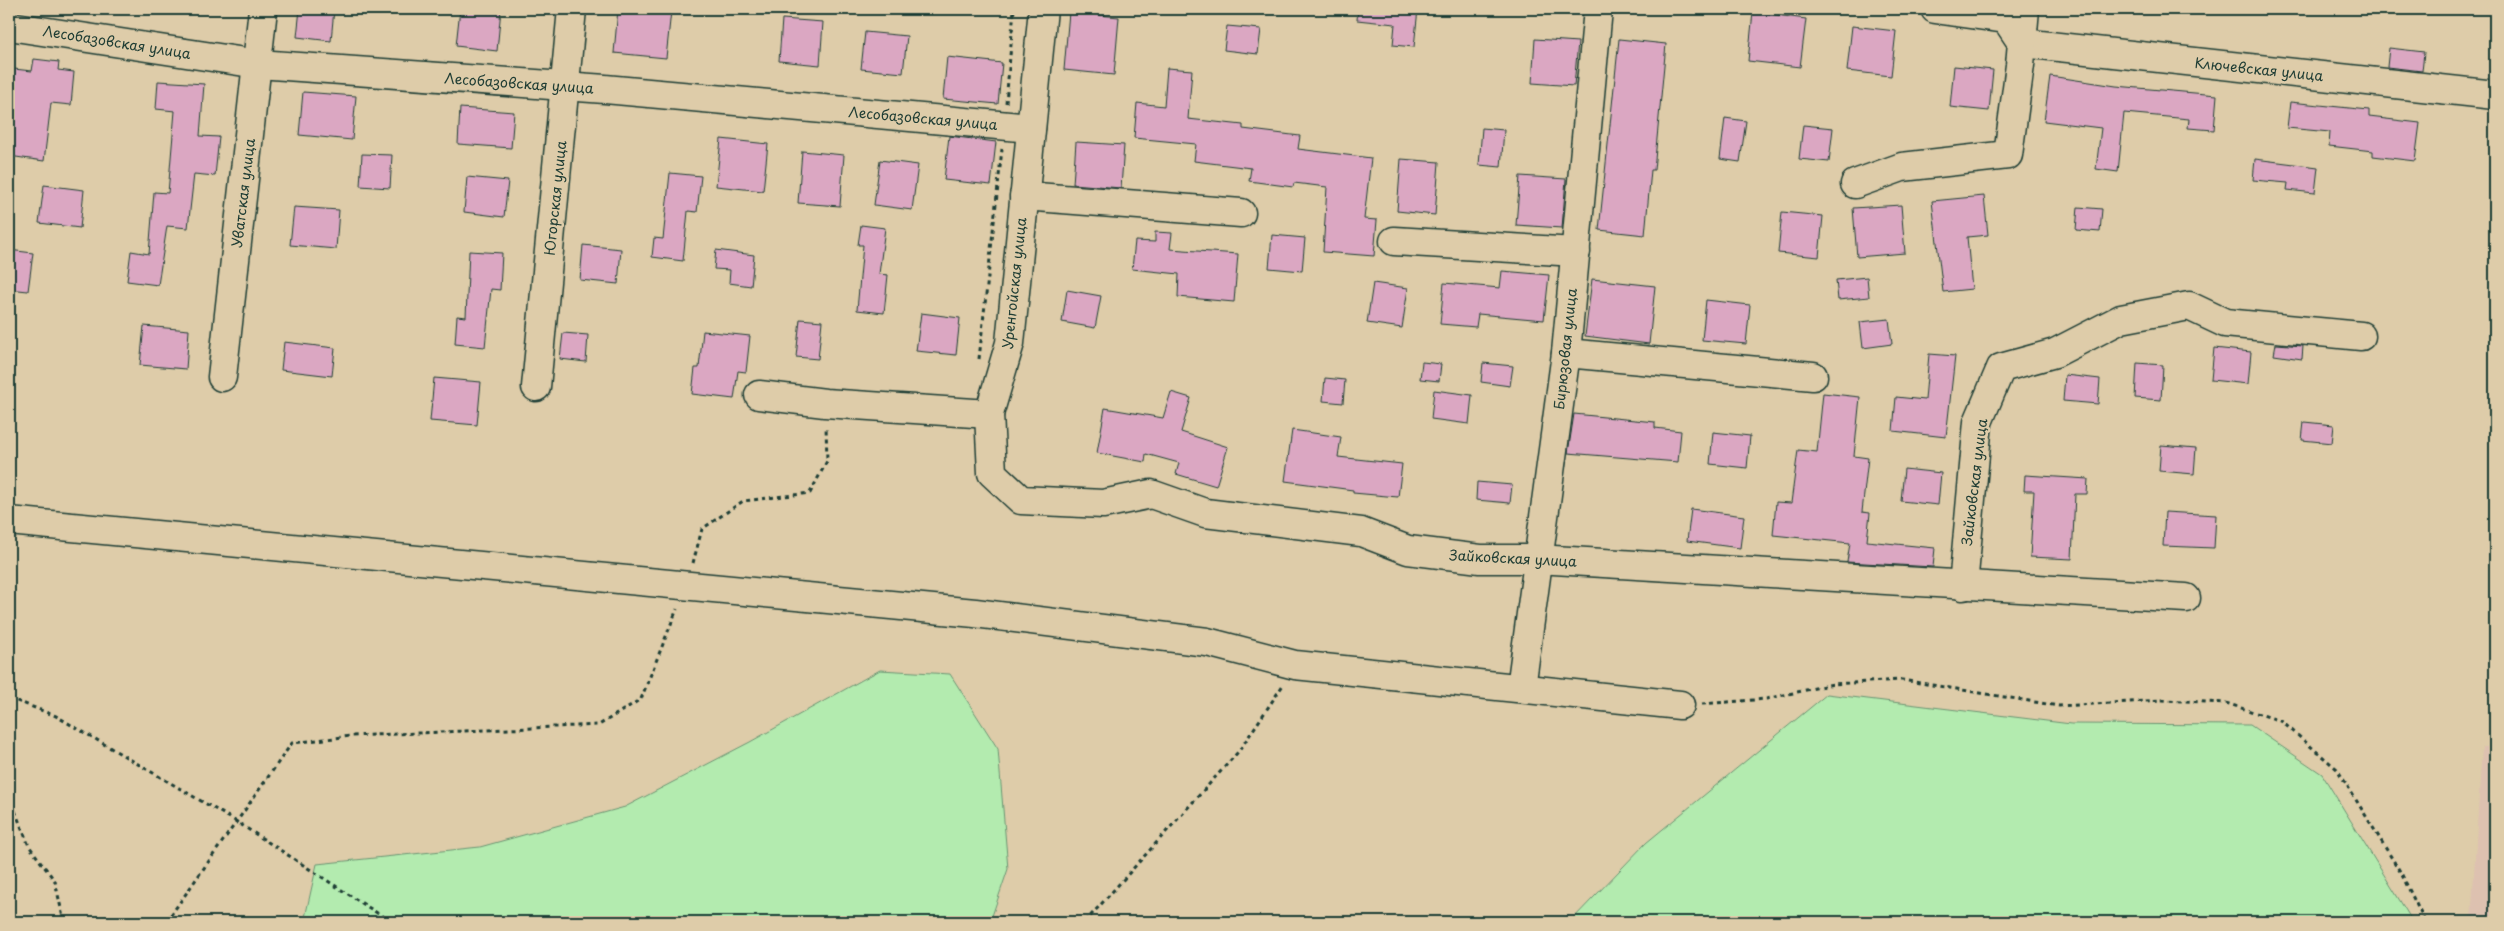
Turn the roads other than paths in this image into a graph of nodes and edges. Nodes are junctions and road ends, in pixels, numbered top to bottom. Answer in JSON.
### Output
{"nodes":[{"id":1,"x":263,"y":9,"type":"edge"},
{"id":2,"x":572,"y":9,"type":"edge"},
{"id":3,"x":1043,"y":9,"type":"edge"},
{"id":4,"x":1598,"y":9,"type":"edge"},
{"id":5,"x":1935,"y":9,"type":"edge"},
{"id":6,"x":2025,"y":9,"type":"edge"},
{"id":7,"x":9,"y":26,"type":"edge"},
{"id":8,"x":2022,"y":43,"type":"junction"},
{"id":9,"x":258,"y":64,"type":"junction"},
{"id":10,"x":565,"y":88,"type":"junction"},
{"id":11,"x":2495,"y":95,"type":"edge"},
{"id":12,"x":1032,"y":128,"type":"junction"},
{"id":13,"x":1855,"y":184,"type":"dead end"},
{"id":14,"x":1024,"y":196,"type":"junction"},
{"id":15,"x":1241,"y":213,"type":"dead end"},
{"id":16,"x":1394,"y":241,"type":"dead end"},
{"id":17,"x":1576,"y":252,"type":"junction"},
{"id":18,"x":2361,"y":336,"type":"dead end"},
{"id":19,"x":1566,"y":353,"type":"junction"},
{"id":20,"x":1813,"y":376,"type":"dead end"},
{"id":21,"x":222,"y":377,"type":"dead end"},
{"id":22,"x":536,"y":386,"type":"dead end"},
{"id":23,"x":759,"y":394,"type":"dead end"},
{"id":24,"x":989,"y":414,"type":"junction"},
{"id":25,"x":9,"y":522,"type":"edge"},
{"id":26,"x":1537,"y":559,"type":"junction"},
{"id":27,"x":1963,"y":586,"type":"junction"},
{"id":28,"x":2186,"y":598,"type":"dead end"},
{"id":29,"x":1521,"y":688,"type":"junction"},
{"id":30,"x":1680,"y":705,"type":"road end"}],
"edges":[{"from":1,"to":9,"type":"street","name":"Уватская улица"},
{"from":2,"to":10,"type":"street","name":"Югорская улица"},
{"from":3,"to":12,"type":"street","name":"Уренгойская улица"},
{"from":4,"to":17,"type":"street","name":"Бирюзовая улица"},
{"from":5,"to":8,"type":"street"},
{"from":6,"to":8,"type":"street"},
{"from":7,"to":9,"type":"street","name":"Лесобазовская улица"},
{"from":8,"to":11,"type":"street","name":"Ключевская улица"},
{"from":8,"to":13,"type":"street"},
{"from":9,"to":10,"type":"street","name":"Лесобазовская улица"},
{"from":9,"to":21,"type":"street","name":"Уватская улица"},
{"from":10,"to":12,"type":"street","name":"Лесобазовская улица"},
{"from":10,"to":22,"type":"street","name":"Югорская улица"},
{"from":12,"to":14,"type":"street","name":"Уренгойская улица"},
{"from":14,"to":15,"type":"street"},
{"from":14,"to":24,"type":"street","name":"Уренгойская улица"},
{"from":16,"to":17,"type":"street"},
{"from":17,"to":19,"type":"street","name":"Бирюзовая улица"},
{"from":18,"to":27,"type":"street","name":"Зайковская улица"},
{"from":19,"to":20,"type":"street"},
{"from":19,"to":26,"type":"street","name":"Бирюзовая улица"},
{"from":23,"to":24,"type":"street"},
{"from":24,"to":26,"type":"street","name":"Зайковская улица"},
{"from":25,"to":29,"type":"street"},
{"from":26,"to":27,"type":"street","name":"Зайковская улица"},
{"from":26,"to":29,"type":"street","name":"Бирюзовая улица"},
{"from":27,"to":28,"type":"street","name":"Зайковская улица"},
{"from":29,"to":30,"type":"street"}]}
